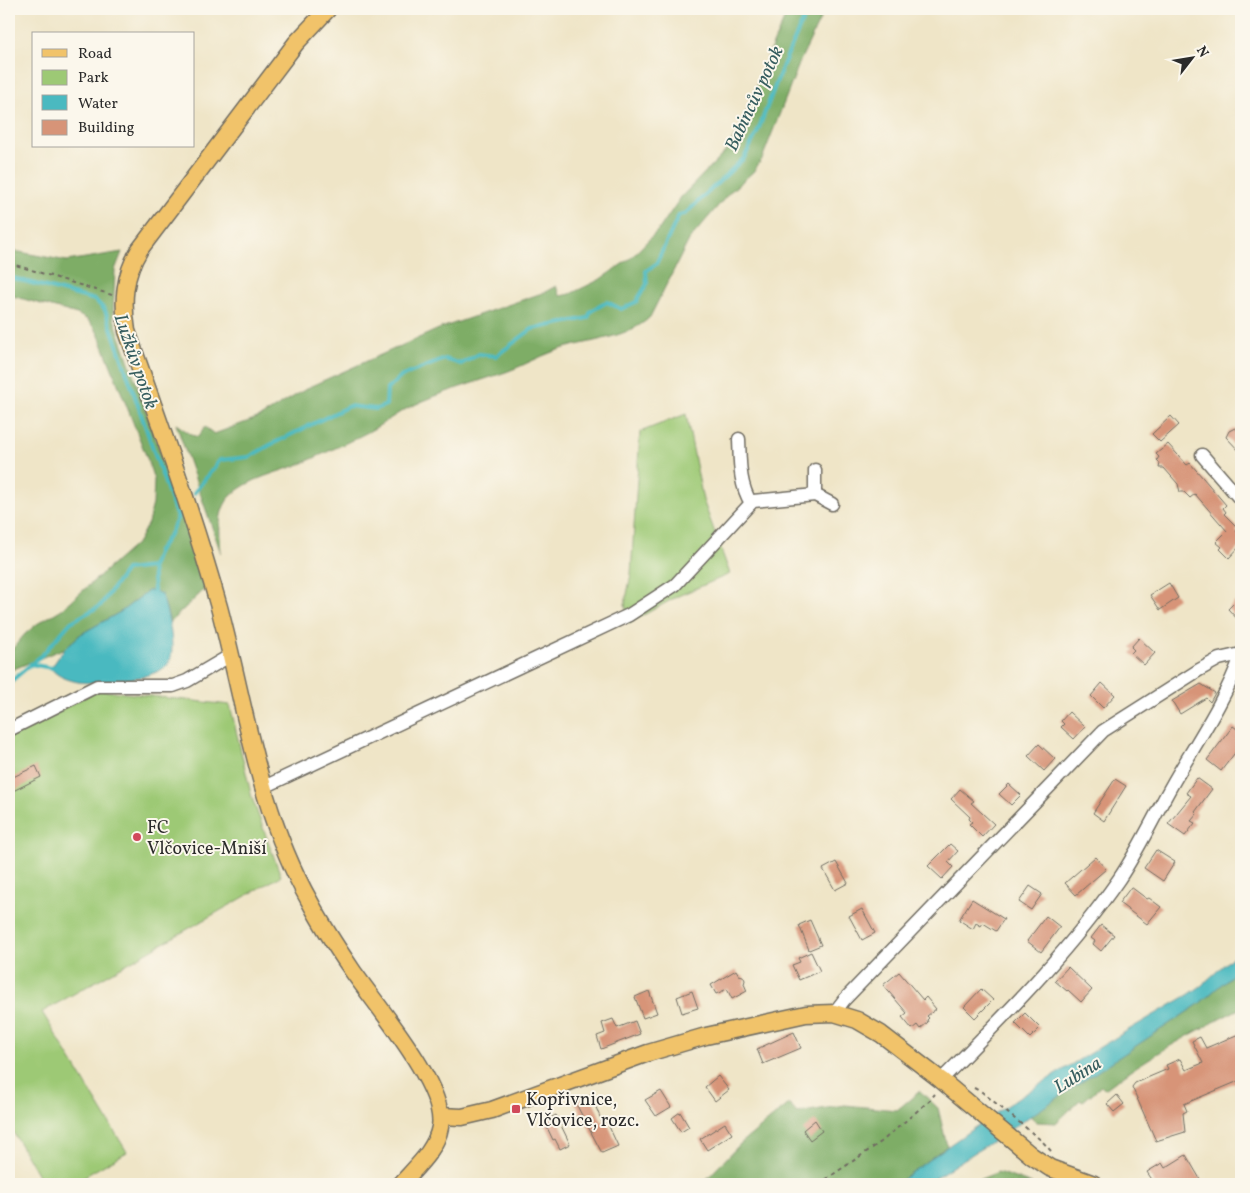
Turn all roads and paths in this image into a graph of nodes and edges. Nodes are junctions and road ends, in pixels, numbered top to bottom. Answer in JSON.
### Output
{"nodes":[{"id":1,"x":328,"y":9,"type":"edge"},
{"id":2,"x":9,"y":264,"type":"edge"},
{"id":3,"x":124,"y":298,"type":"junction"},
{"id":4,"x":739,"y":439,"type":"dead end"},
{"id":5,"x":1202,"y":455,"type":"dead end"},
{"id":6,"x":815,"y":470,"type":"dead end"},
{"id":7,"x":815,"y":495,"type":"junction"},
{"id":8,"x":1241,"y":500,"type":"edge"},
{"id":9,"x":751,"y":503,"type":"junction"},
{"id":10,"x":832,"y":504,"type":"dead end"},
{"id":11,"x":231,"y":655,"type":"junction"},
{"id":12,"x":1241,"y":655,"type":"edge"},
{"id":13,"x":9,"y":730,"type":"edge"},
{"id":14,"x":262,"y":788,"type":"junction"},
{"id":15,"x":834,"y":1013,"type":"junction"},
{"id":16,"x":941,"y":1080,"type":"junction"},
{"id":17,"x":993,"y":1101,"type":"dead end"},
{"id":18,"x":441,"y":1116,"type":"junction"},
{"id":19,"x":1031,"y":1132,"type":"dead end"},
{"id":20,"x":401,"y":1184,"type":"edge"},
{"id":21,"x":819,"y":1184,"type":"edge"},
{"id":22,"x":1094,"y":1184,"type":"edge"}],
"edges":[{"from":1,"to":3,"type":"main road"},
{"from":2,"to":3,"type":"path"},
{"from":3,"to":11,"type":"main road"},
{"from":4,"to":9,"type":"street"},
{"from":5,"to":8,"type":"street"},
{"from":6,"to":7,"type":"street"},
{"from":7,"to":9,"type":"street"},
{"from":7,"to":10,"type":"street"},
{"from":9,"to":14,"type":"street"},
{"from":11,"to":13,"type":"street"},
{"from":11,"to":14,"type":"main road"},
{"from":12,"to":15,"type":"street"},
{"from":12,"to":16,"type":"street"},
{"from":14,"to":18,"type":"main road"},
{"from":15,"to":16,"type":"main road"},
{"from":15,"to":18,"type":"main road"},
{"from":16,"to":21,"type":"path"},
{"from":16,"to":22,"type":"main road"},
{"from":17,"to":19,"type":"path"},
{"from":18,"to":20,"type":"main road"}]}
